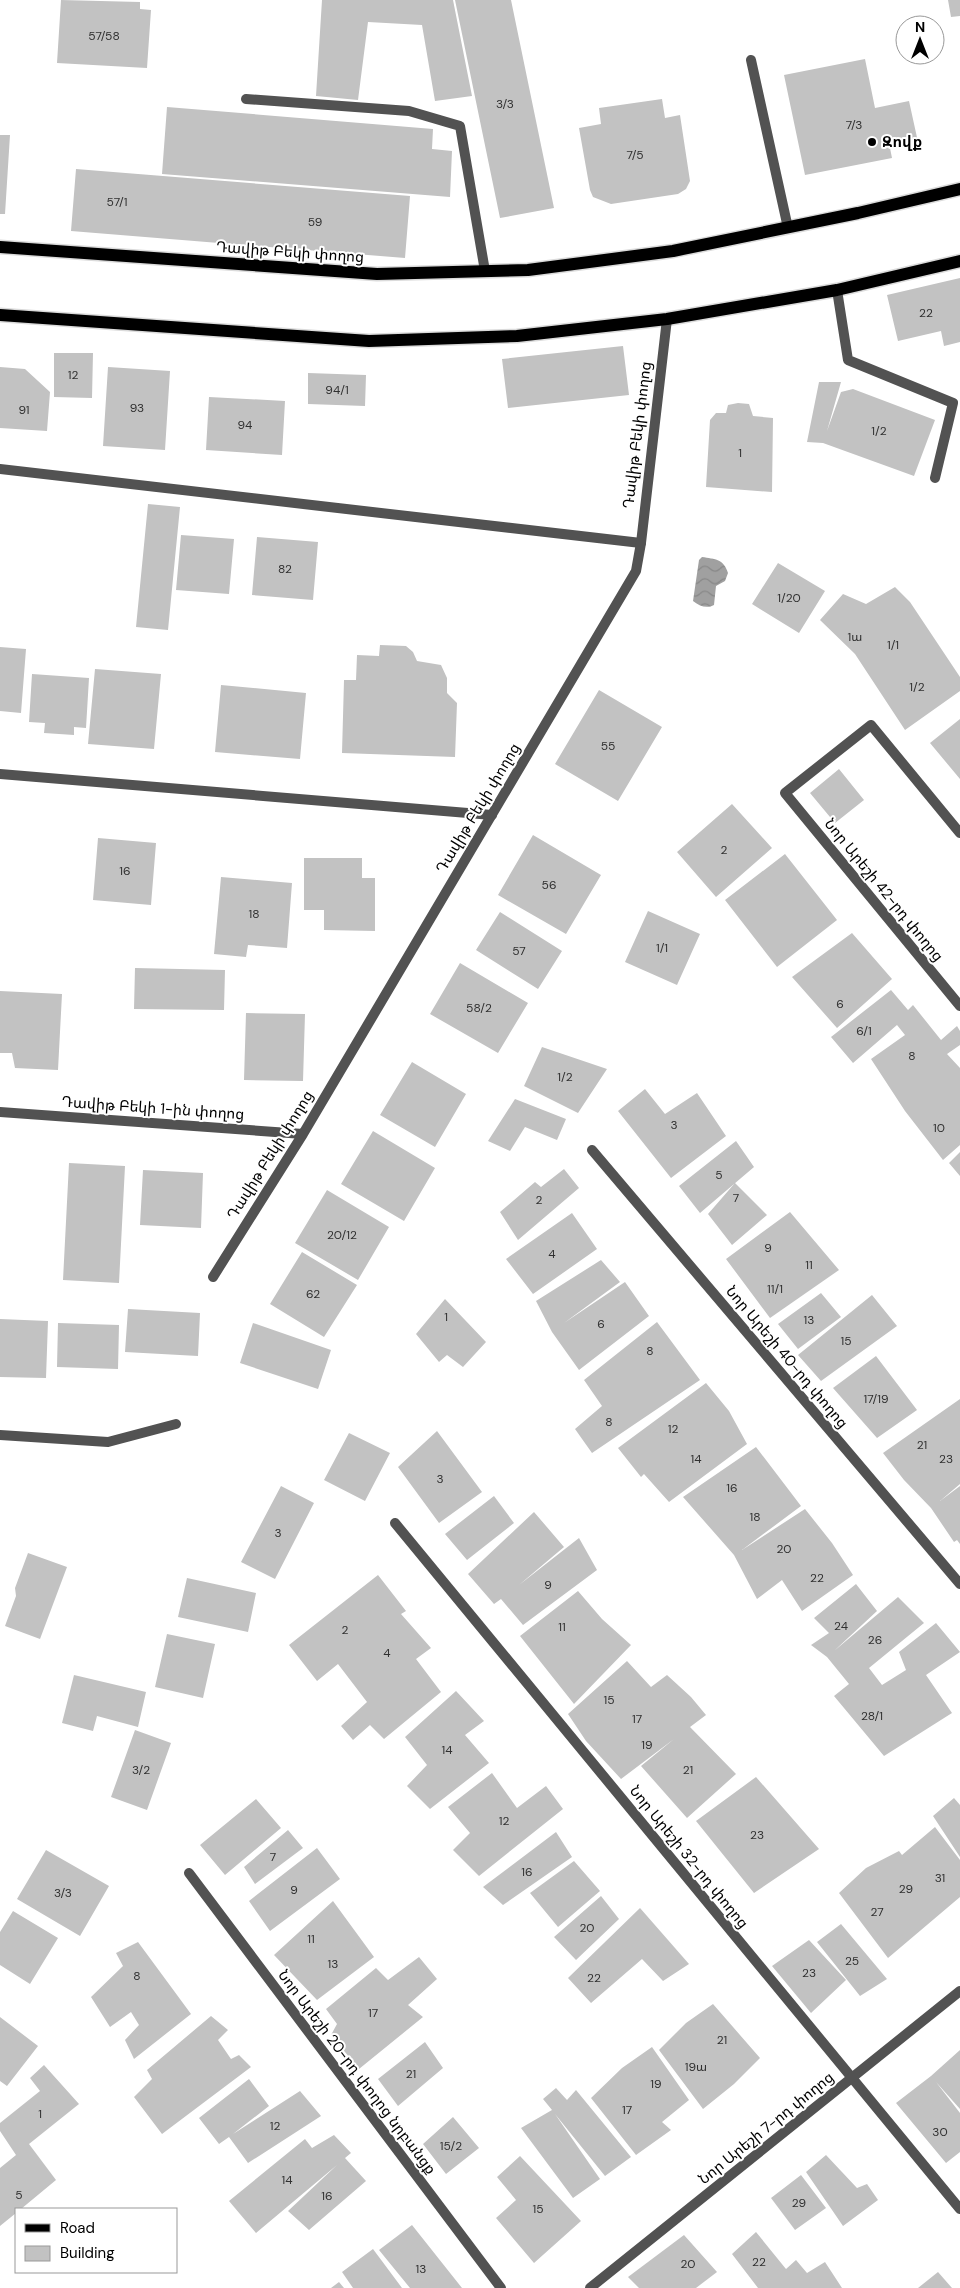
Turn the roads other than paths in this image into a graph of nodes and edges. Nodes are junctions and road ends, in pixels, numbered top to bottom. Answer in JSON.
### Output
{"nodes":[{"id":1,"x":751,"y":60,"type":"dead end"},
{"id":2,"x":246,"y":99,"type":"dead end"},
{"id":3,"x":960,"y":189,"type":"edge"},
{"id":4,"x":788,"y":228,"type":"junction"},
{"id":5,"x":0,"y":247,"type":"edge"},
{"id":6,"x":960,"y":261,"type":"edge"},
{"id":7,"x":485,"y":271,"type":"junction"},
{"id":8,"x":837,"y":290,"type":"junction"},
{"id":9,"x":0,"y":315,"type":"edge"},
{"id":10,"x":667,"y":319,"type":"junction"},
{"id":11,"x":0,"y":469,"type":"edge"},
{"id":12,"x":935,"y":478,"type":"dead end"},
{"id":13,"x":641,"y":543,"type":"junction"},
{"id":14,"x":0,"y":774,"type":"edge"},
{"id":15,"x":492,"y":816,"type":"junction"},
{"id":16,"x":960,"y":833,"type":"edge"},
{"id":17,"x":960,"y":1006,"type":"edge"},
{"id":18,"x":0,"y":1112,"type":"edge"},
{"id":19,"x":303,"y":1134,"type":"junction"},
{"id":20,"x":592,"y":1150,"type":"dead end"},
{"id":21,"x":212,"y":1277,"type":"dead end"},
{"id":22,"x":176,"y":1424,"type":"dead end"},
{"id":23,"x":0,"y":1435,"type":"edge"},
{"id":24,"x":395,"y":1523,"type":"dead end"},
{"id":25,"x":960,"y":1584,"type":"edge"},
{"id":26,"x":189,"y":1873,"type":"dead end"},
{"id":27,"x":960,"y":1991,"type":"edge"},
{"id":28,"x":851,"y":2079,"type":"junction"},
{"id":29,"x":960,"y":2209,"type":"edge"},
{"id":30,"x":501,"y":2288,"type":"edge"},
{"id":31,"x":590,"y":2288,"type":"edge"}],
"edges":[{"from":1,"to":4,"type":"street"},
{"from":2,"to":7,"type":"street"},
{"from":3,"to":4,"type":"main road","name":"Դավիթ Բեկի փողոց"},
{"from":4,"to":7,"type":"main road","name":"Դավիթ Բեկի փողոց"},
{"from":5,"to":7,"type":"main road","name":"Դավիթ Բեկի փողոց"},
{"from":6,"to":8,"type":"main road"},
{"from":8,"to":10,"type":"main road"},
{"from":8,"to":12,"type":"street"},
{"from":9,"to":10,"type":"main road"},
{"from":10,"to":13,"type":"street","name":"Դավիթ Բեկի փողոց"},
{"from":11,"to":13,"type":"street"},
{"from":13,"to":15,"type":"street","name":"Դավիթ Բեկի փողոց"},
{"from":14,"to":15,"type":"street"},
{"from":15,"to":19,"type":"street","name":"Դավիթ Բեկի փողոց"},
{"from":16,"to":17,"type":"street","name":"Նոր Արեշի 42-րդ փողոց"},
{"from":18,"to":19,"type":"street","name":"Դավիթ Բեկի 1-ին փողոց"},
{"from":19,"to":21,"type":"street","name":"Դավիթ Բեկի փողոց"},
{"from":20,"to":25,"type":"street","name":"Նոր Արեշի 40-րդ փողոց"},
{"from":22,"to":23,"type":"street"},
{"from":24,"to":28,"type":"street","name":"Նոր Արեշի 32-րդ փողոց"},
{"from":26,"to":30,"type":"street","name":"Նոր Արեշի 20-րդ փողոց նրբանցք"},
{"from":27,"to":28,"type":"street","name":"Նոր Արեշի 7-րդ փողոց"},
{"from":28,"to":29,"type":"street","name":"Նոր Արեշի 32-րդ փողոց"},
{"from":28,"to":31,"type":"street","name":"Նոր Արեշի 7-րդ փողոց"}]}
